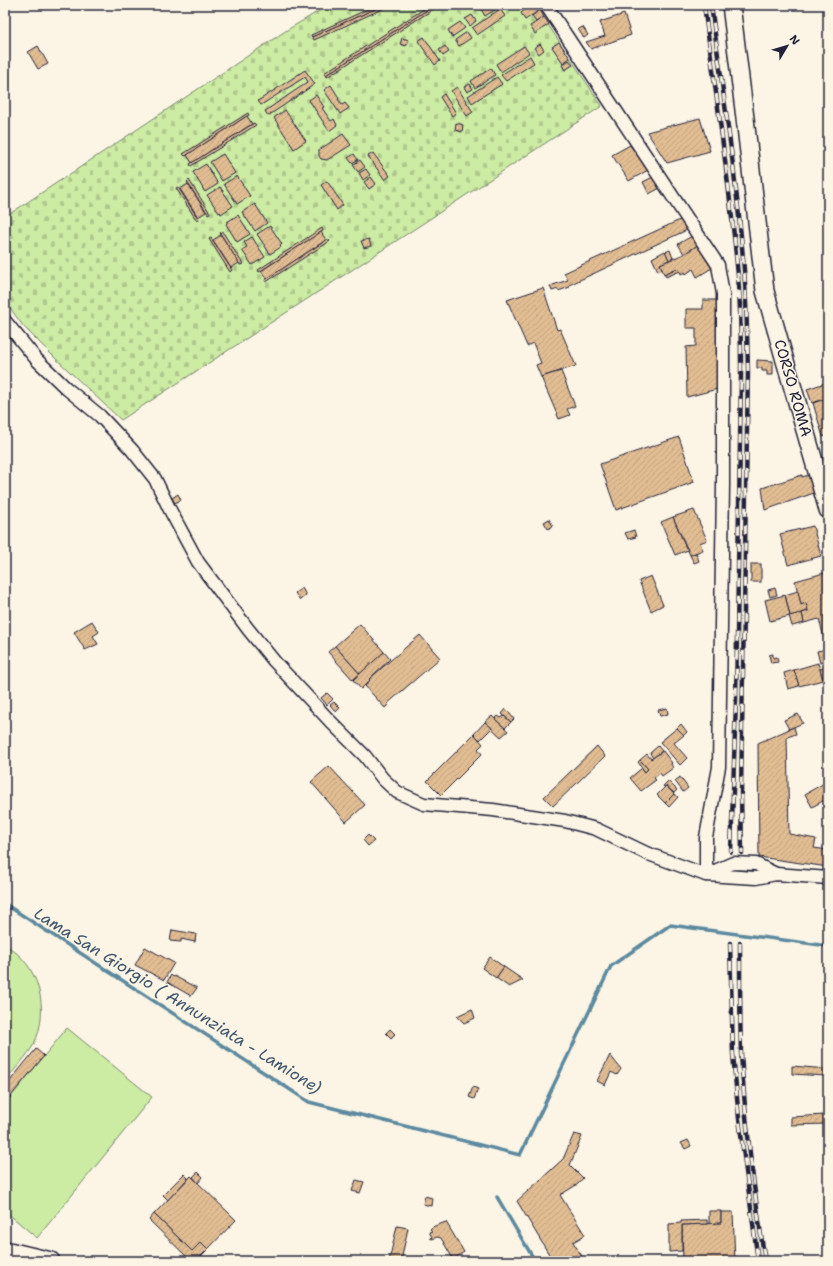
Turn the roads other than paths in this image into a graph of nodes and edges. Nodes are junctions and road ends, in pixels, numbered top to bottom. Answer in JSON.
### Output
{"nodes":[{"id":1,"x":546,"y":5,"type":"edge"},
{"id":2,"x":731,"y":5,"type":"edge"},
{"id":3,"x":5,"y":321,"type":"edge"},
{"id":4,"x":828,"y":510,"type":"edge"},
{"id":5,"x":706,"y":875,"type":"junction"},
{"id":6,"x":828,"y":878,"type":"edge"},
{"id":7,"x":5,"y":1250,"type":"edge"},
{"id":8,"x":52,"y":1261,"type":"edge"}],
"edges":[{"from":1,"to":5,"type":"street"},
{"from":2,"to":4,"type":"main road","name":"CORSO ROMA"},
{"from":3,"to":5,"type":"street"},
{"from":5,"to":6,"type":"street"},
{"from":7,"to":8,"type":"main road"}]}
